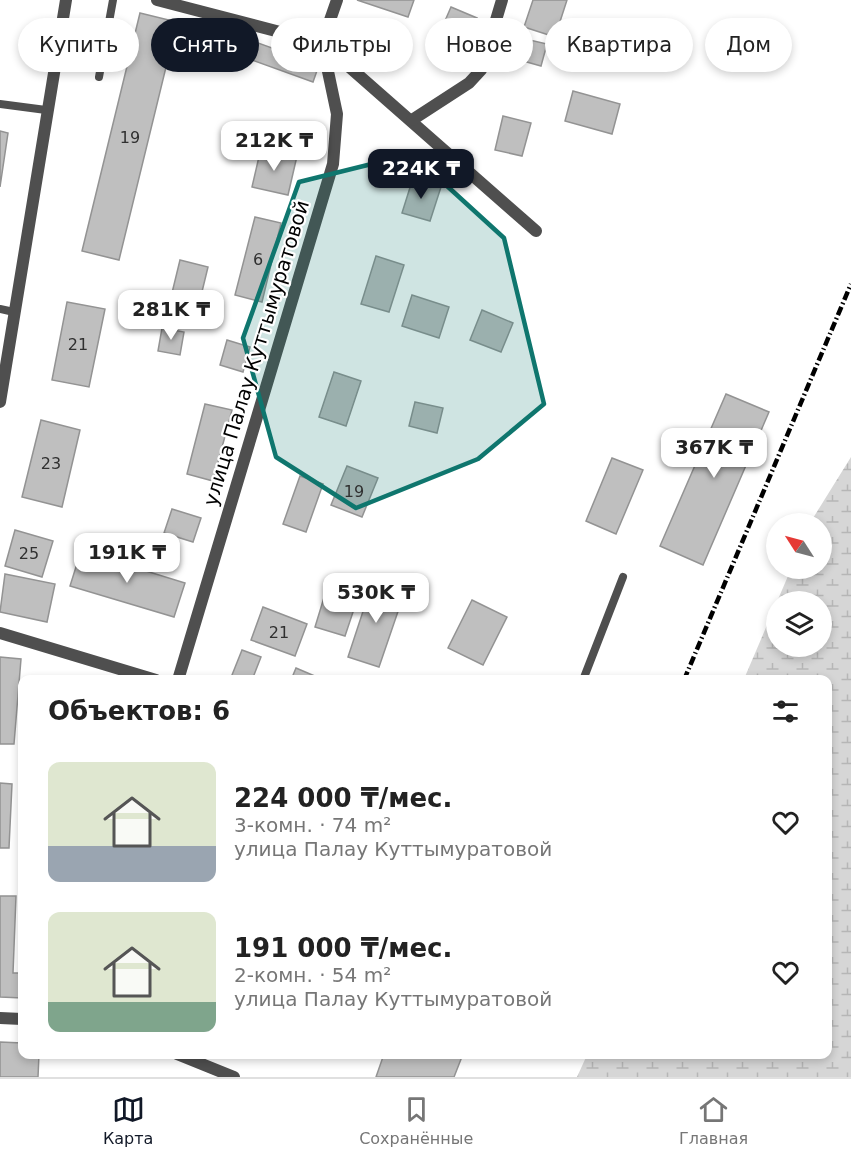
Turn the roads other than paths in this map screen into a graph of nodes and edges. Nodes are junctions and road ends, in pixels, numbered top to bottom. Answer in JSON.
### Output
{"nodes":[{"id":1,"x":66,"y":0,"type":"edge"},
{"id":2,"x":113,"y":0,"type":"edge"},
{"id":3,"x":157,"y":0,"type":"edge"},
{"id":4,"x":337,"y":0,"type":"edge"},
{"id":5,"x":502,"y":0,"type":"edge"},
{"id":6,"x":331,"y":18,"type":"edge"},
{"id":7,"x":271,"y":30,"type":"edge"},
{"id":8,"x":329,"y":72,"type":"edge"},
{"id":9,"x":356,"y":72,"type":"edge"},
{"id":10,"x":99,"y":77,"type":"dead end"},
{"id":11,"x":0,"y":104,"type":"edge"},
{"id":12,"x":46,"y":110,"type":"junction"},
{"id":13,"x":412,"y":120,"type":"junction"},
{"id":14,"x":536,"y":231,"type":"dead end"},
{"id":15,"x":0,"y":309,"type":"edge"},
{"id":16,"x":14,"y":312,"type":"junction"},
{"id":17,"x":0,"y":402,"type":"edge"},
{"id":18,"x":623,"y":577,"type":"dead end"},
{"id":19,"x":0,"y":633,"type":"edge"},
{"id":20,"x":139,"y":675,"type":"edge"},
{"id":21,"x":180,"y":675,"type":"edge"},
{"id":22,"x":585,"y":675,"type":"edge"},
{"id":23,"x":0,"y":1018,"type":"edge"},
{"id":24,"x":18,"y":1019,"type":"edge"},
{"id":25,"x":189,"y":1059,"type":"edge"},
{"id":26,"x":234,"y":1077,"type":"edge"}],
"edges":[{"from":1,"to":12,"type":"street"},
{"from":2,"to":10,"type":"lane"},
{"from":3,"to":7,"type":"street"},
{"from":4,"to":6,"type":"street"},
{"from":5,"to":13,"type":"street"},
{"from":8,"to":21,"type":"street","name":"улица Палау Куттымуратовой"},
{"from":9,"to":13,"type":"street"},
{"from":11,"to":12,"type":"lane"},
{"from":12,"to":16,"type":"street"},
{"from":13,"to":14,"type":"street"},
{"from":15,"to":16,"type":"lane"},
{"from":16,"to":17,"type":"street"},
{"from":18,"to":22,"type":"lane"},
{"from":19,"to":20,"type":"street"},
{"from":23,"to":24,"type":"street"},
{"from":25,"to":26,"type":"street"}]}
